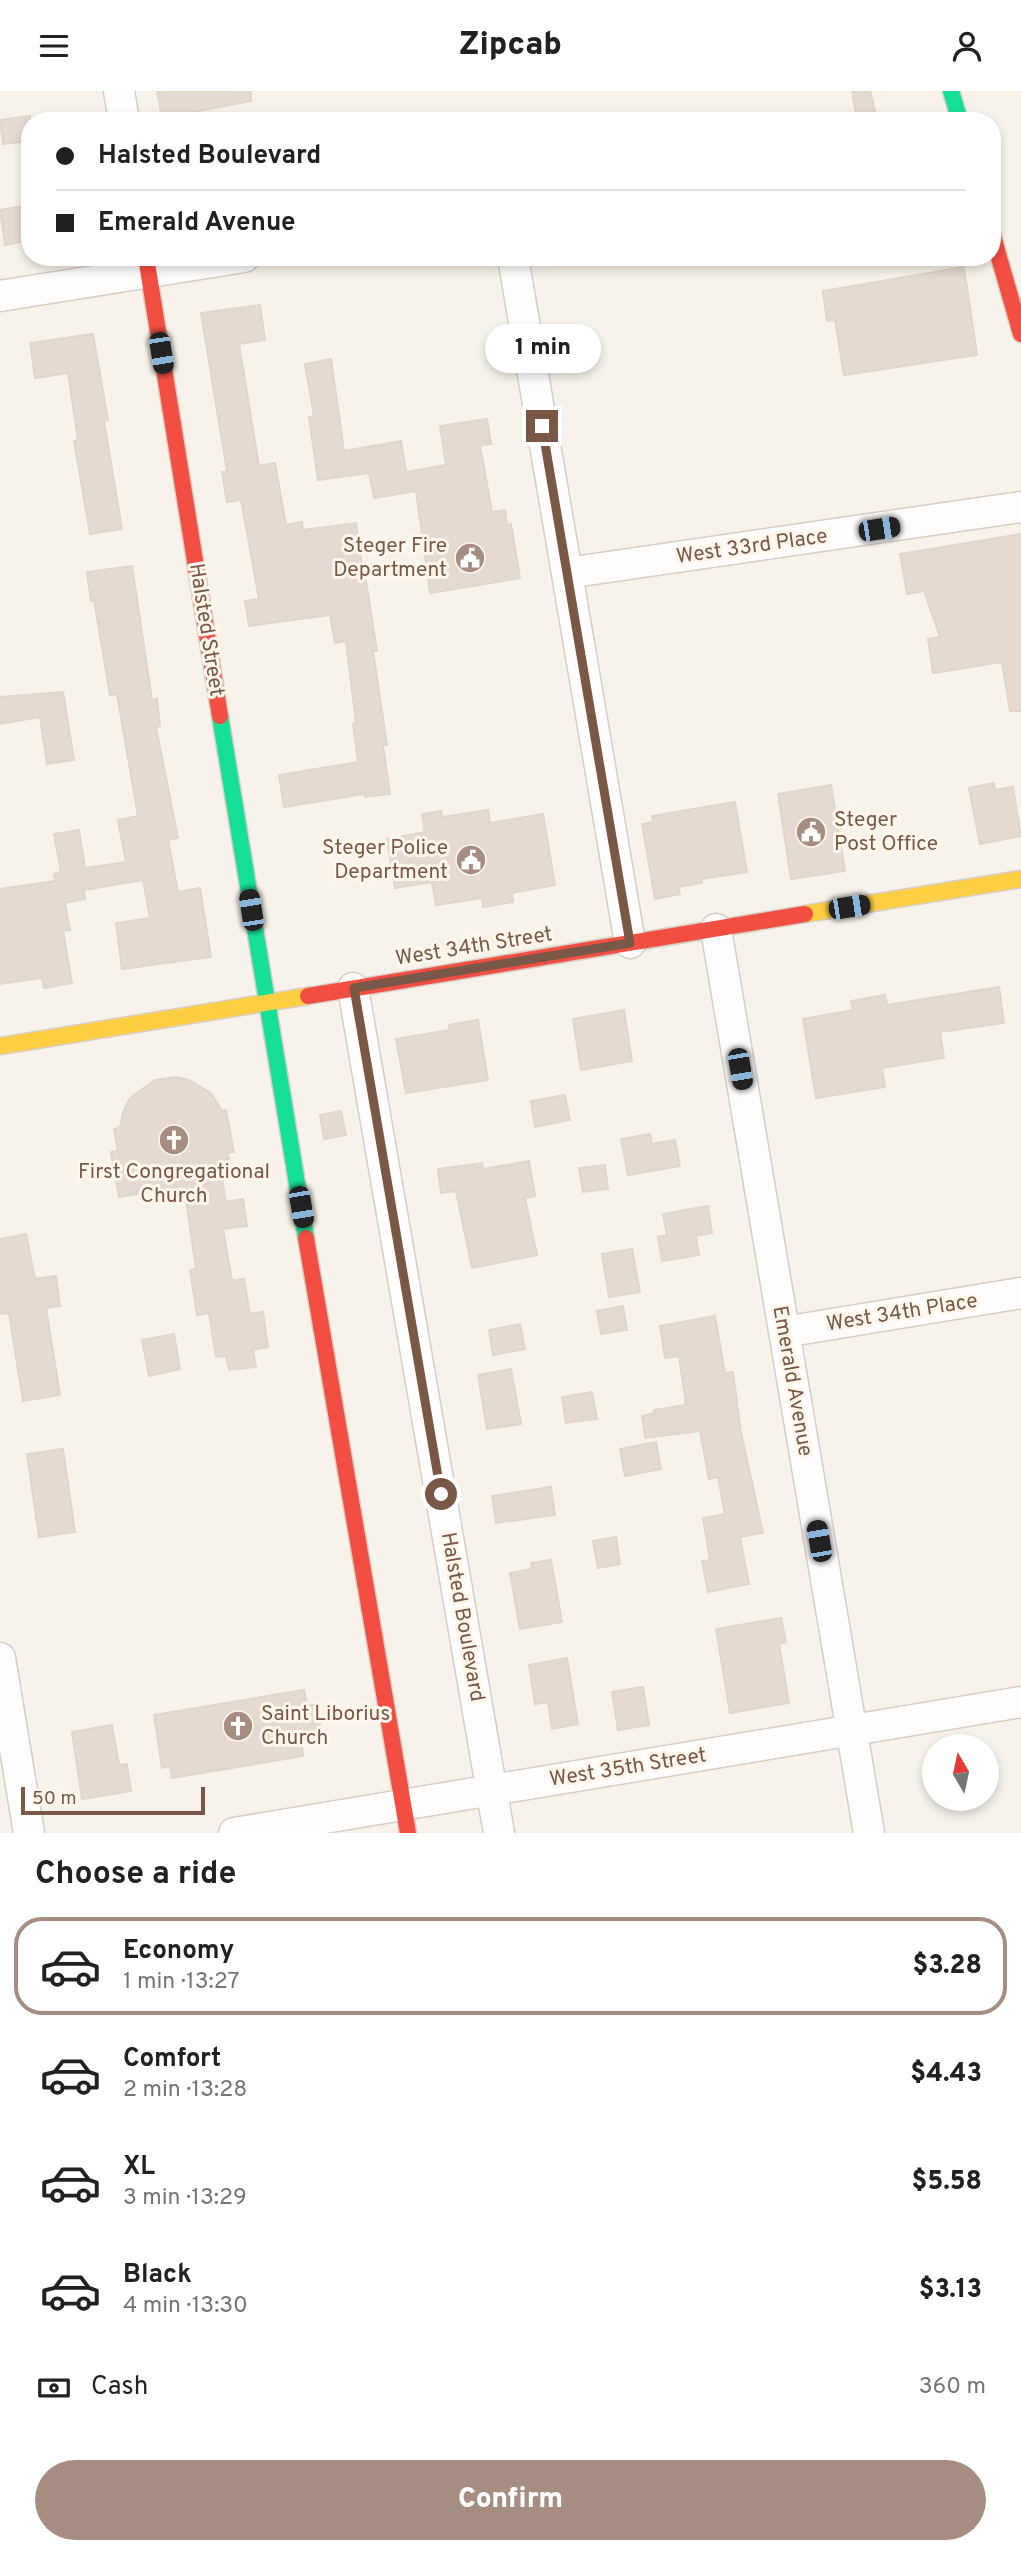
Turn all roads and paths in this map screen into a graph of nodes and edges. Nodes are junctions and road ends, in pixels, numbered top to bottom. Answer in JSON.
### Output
{"nodes":[{"id":1,"x":119,"y":91,"type":"edge"},
{"id":2,"x":951,"y":91,"type":"edge"},
{"id":3,"x":122,"y":112,"type":"edge"},
{"id":4,"x":957,"y":112,"type":"edge"},
{"id":5,"x":1001,"y":264,"type":"edge"},
{"id":6,"x":142,"y":266,"type":"edge"},
{"id":7,"x":147,"y":266,"type":"edge"},
{"id":8,"x":515,"y":266,"type":"edge"},
{"id":9,"x":0,"y":296,"type":"edge"},
{"id":10,"x":1021,"y":334,"type":"edge"},
{"id":11,"x":1021,"y":507,"type":"edge"},
{"id":12,"x":567,"y":573,"type":"junction"},
{"id":13,"x":1021,"y":879,"type":"edge"},
{"id":14,"x":716,"y":929,"type":"junction"},
{"id":15,"x":630,"y":943,"type":"junction"},
{"id":16,"x":354,"y":988,"type":"junction"},
{"id":17,"x":266,"y":1002,"type":"junction"},
{"id":18,"x":0,"y":1046,"type":"edge"},
{"id":19,"x":1021,"y":1293,"type":"edge"},
{"id":20,"x":784,"y":1332,"type":"junction"},
{"id":21,"x":0,"y":1658,"type":"edge"},
{"id":22,"x":1021,"y":1702,"type":"edge"},
{"id":23,"x":851,"y":1731,"type":"junction"},
{"id":24,"x":492,"y":1790,"type":"junction"},
{"id":25,"x":406,"y":1819,"type":"edge"},
{"id":26,"x":29,"y":1833,"type":"edge"},
{"id":27,"x":234,"y":1833,"type":"edge"},
{"id":28,"x":499,"y":1833,"type":"edge"},
{"id":29,"x":869,"y":1833,"type":"edge"}],
"edges":[{"from":1,"to":3,"type":"street"},
{"from":2,"to":4,"type":"street"},
{"from":5,"to":10,"type":"street"},
{"from":6,"to":9,"type":"street"},
{"from":7,"to":17,"type":"street","name":"Halsted Street"},
{"from":8,"to":12,"type":"street"},
{"from":11,"to":12,"type":"street","name":"West 33rd Place"},
{"from":12,"to":15,"type":"street"},
{"from":13,"to":14,"type":"street","name":"West 34th Street"},
{"from":14,"to":15,"type":"street","name":"West 34th Street"},
{"from":14,"to":20,"type":"street","name":"Emerald Avenue"},
{"from":15,"to":16,"type":"street","name":"West 34th Street"},
{"from":16,"to":17,"type":"street","name":"West 34th Street"},
{"from":16,"to":24,"type":"street","name":"Halsted Boulevard"},
{"from":17,"to":18,"type":"street","name":"West 34th Street"},
{"from":17,"to":25,"type":"street"},
{"from":19,"to":20,"type":"street","name":"West 34th Place"},
{"from":20,"to":23,"type":"street","name":"Emerald Avenue"},
{"from":21,"to":26,"type":"street"},
{"from":22,"to":23,"type":"street","name":"West 35th Street"},
{"from":23,"to":24,"type":"street","name":"West 35th Street"},
{"from":23,"to":29,"type":"street","name":"Emerald Avenue"},
{"from":24,"to":25,"type":"street","name":"West 35th Street"},
{"from":24,"to":28,"type":"street","name":"Halsted Boulevard"},
{"from":25,"to":27,"type":"street","name":"West 35th Street"}]}
